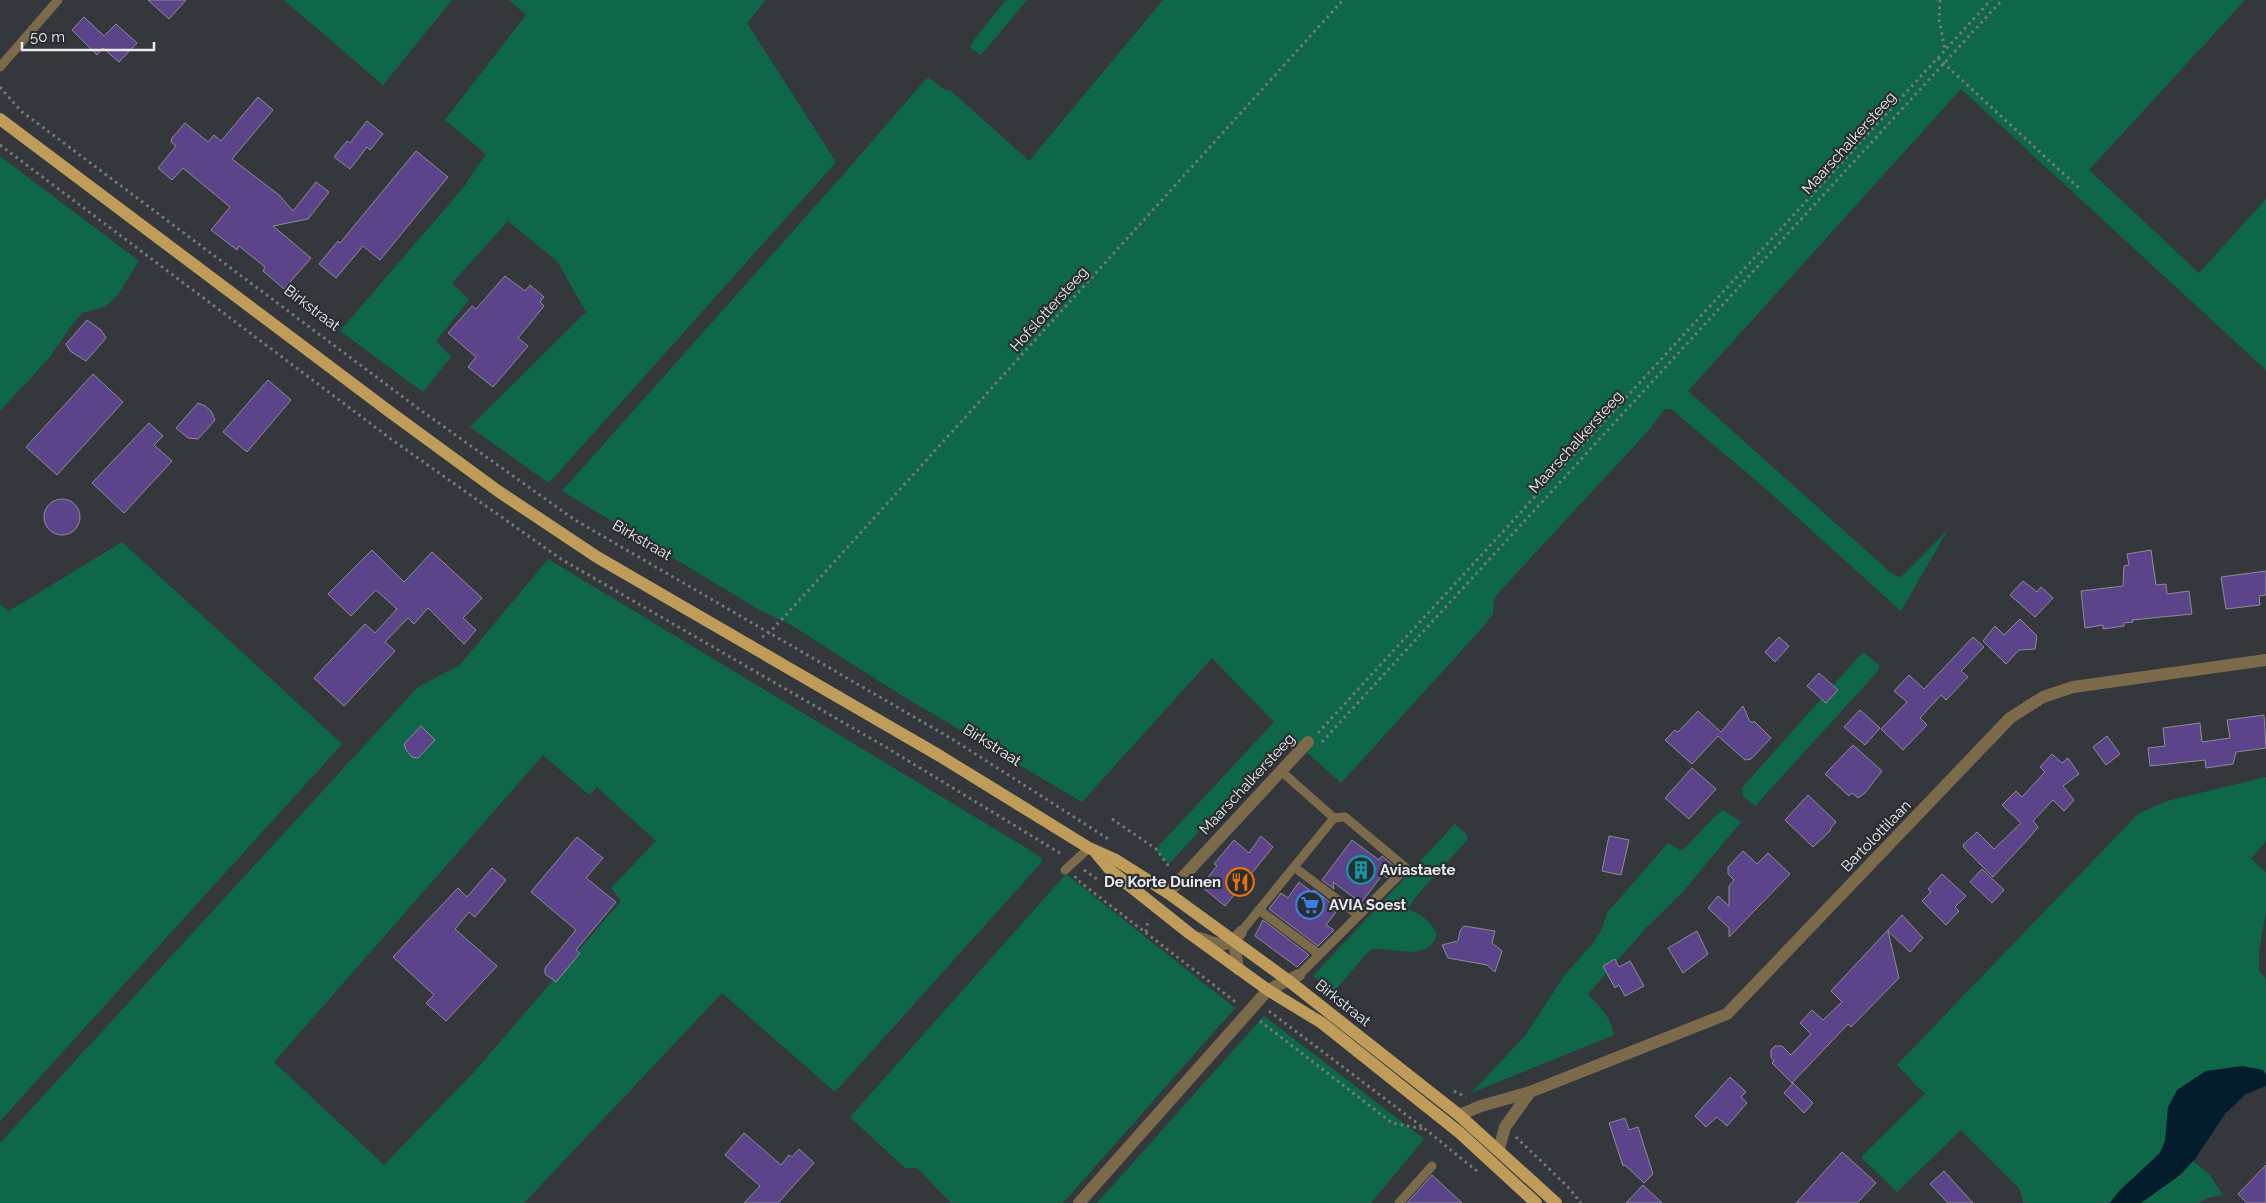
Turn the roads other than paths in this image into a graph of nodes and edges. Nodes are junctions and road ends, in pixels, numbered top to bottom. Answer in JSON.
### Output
{"nodes":[{"id":1,"x":58,"y":0,"type":"edge"},
{"id":2,"x":0,"y":67,"type":"edge"},
{"id":3,"x":0,"y":118,"type":"edge"},
{"id":4,"x":2266,"y":660,"type":"edge"},
{"id":5,"x":1311,"y":739,"type":"road end"},
{"id":6,"x":1281,"y":771,"type":"junction"},
{"id":7,"x":1334,"y":818,"type":"junction"},
{"id":8,"x":1091,"y":850,"type":"junction"},
{"id":9,"x":1294,"y":867,"type":"junction"},
{"id":10,"x":1065,"y":870,"type":"dead end"},
{"id":11,"x":1171,"y":887,"type":"junction"},
{"id":12,"x":1259,"y":910,"type":"junction"},
{"id":13,"x":1358,"y":914,"type":"junction"},
{"id":14,"x":1189,"y":933,"type":"junction"},
{"id":15,"x":1238,"y":937,"type":"junction"},
{"id":16,"x":1319,"y":954,"type":"junction"},
{"id":17,"x":1238,"y":968,"type":"junction"},
{"id":18,"x":1294,"y":978,"type":"junction"},
{"id":19,"x":1268,"y":990,"type":"junction"},
{"id":20,"x":1530,"y":1092,"type":"junction"},
{"id":21,"x":1459,"y":1114,"type":"junction"},
{"id":22,"x":1499,"y":1149,"type":"junction"},
{"id":23,"x":1432,"y":1166,"type":"dead end"},
{"id":24,"x":1079,"y":1203,"type":"edge"},
{"id":25,"x":1399,"y":1203,"type":"edge"},
{"id":26,"x":1536,"y":1203,"type":"edge"},
{"id":27,"x":1556,"y":1203,"type":"edge"}],
"edges":[{"from":1,"to":2,"type":"lane"},
{"from":3,"to":8,"type":"main road","name":"Birkstraat"},
{"from":4,"to":20,"type":"street","name":"Bartolottilaan"},
{"from":5,"to":6,"type":"street","name":"Maarschalkersteeg"},
{"from":6,"to":7,"type":"lane"},
{"from":6,"to":11,"type":"street","name":"Maarschalkersteeg"},
{"from":7,"to":9,"type":"lane"},
{"from":7,"to":13,"type":"lane"},
{"from":8,"to":10,"type":"lane"},
{"from":8,"to":11,"type":"main road","name":"Birkstraat"},
{"from":8,"to":14,"type":"main road","name":"Birkstraat"},
{"from":9,"to":12,"type":"lane"},
{"from":9,"to":13,"type":"lane"},
{"from":11,"to":15,"type":"main road","name":"Birkstraat"},
{"from":12,"to":15,"type":"lane"},
{"from":12,"to":16,"type":"lane"},
{"from":13,"to":16,"type":"lane"},
{"from":14,"to":15,"type":"street"},
{"from":14,"to":17,"type":"main road","name":"Birkstraat"},
{"from":15,"to":17,"type":"street"},
{"from":15,"to":18,"type":"main road","name":"Birkstraat"},
{"from":16,"to":18,"type":"lane"},
{"from":17,"to":19,"type":"main road","name":"Birkstraat"},
{"from":18,"to":19,"type":"street"},
{"from":18,"to":21,"type":"main road","name":"Birkstraat"},
{"from":19,"to":24,"type":"street"},
{"from":19,"to":26,"type":"main road","name":"Birkstraat"},
{"from":20,"to":21,"type":"street","name":"Bartolottilaan"},
{"from":20,"to":22,"type":"street"},
{"from":21,"to":22,"type":"main road","name":"Birkstraat"},
{"from":22,"to":27,"type":"main road","name":"Birkstraat"},
{"from":23,"to":25,"type":"lane"}]}
